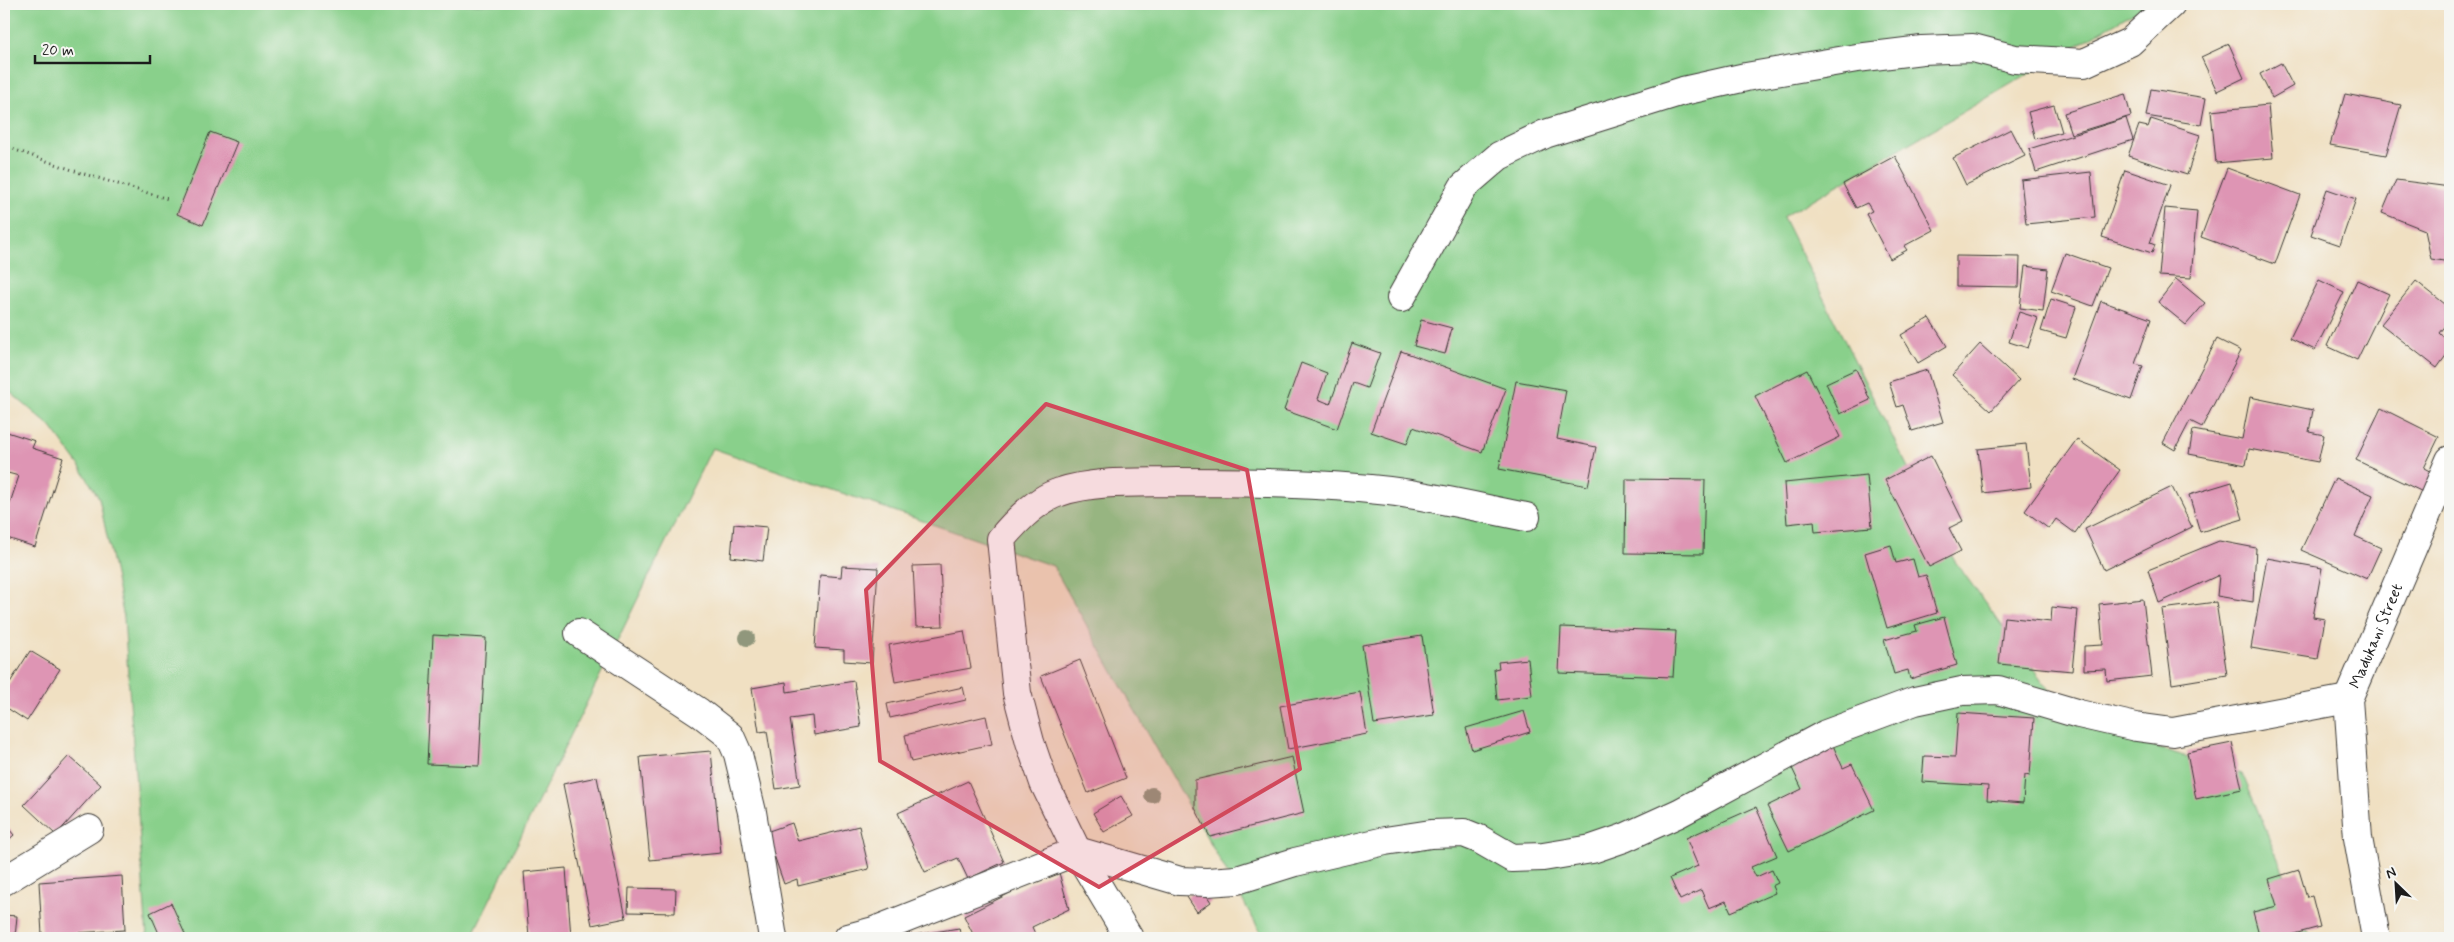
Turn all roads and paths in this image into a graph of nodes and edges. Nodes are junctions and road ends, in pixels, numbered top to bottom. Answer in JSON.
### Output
{"nodes":[{"id":1,"x":2171,"y":4,"type":"edge"},
{"id":2,"x":4,"y":146,"type":"edge"},
{"id":3,"x":168,"y":199,"type":"dead end"},
{"id":4,"x":1401,"y":298,"type":"dead end"},
{"id":5,"x":2450,"y":460,"type":"edge"},
{"id":6,"x":1526,"y":517,"type":"dead end"},
{"id":7,"x":579,"y":633,"type":"dead end"},
{"id":8,"x":2348,"y":699,"type":"junction"},
{"id":9,"x":89,"y":829,"type":"dead end"},
{"id":10,"x":1077,"y":851,"type":"junction"},
{"id":11,"x":4,"y":881,"type":"edge"},
{"id":12,"x":773,"y":938,"type":"edge"},
{"id":13,"x":848,"y":938,"type":"edge"},
{"id":14,"x":1129,"y":938,"type":"edge"},
{"id":15,"x":2376,"y":938,"type":"edge"}],
"edges":[{"from":1,"to":4,"type":"street"},
{"from":2,"to":3,"type":"path"},
{"from":5,"to":8,"type":"street","name":"Madukani Street"},
{"from":6,"to":10,"type":"street"},
{"from":7,"to":12,"type":"street"},
{"from":8,"to":10,"type":"street"},
{"from":8,"to":15,"type":"street","name":"Madukani Street"},
{"from":9,"to":11,"type":"street"},
{"from":10,"to":13,"type":"street"},
{"from":10,"to":14,"type":"street"}]}
